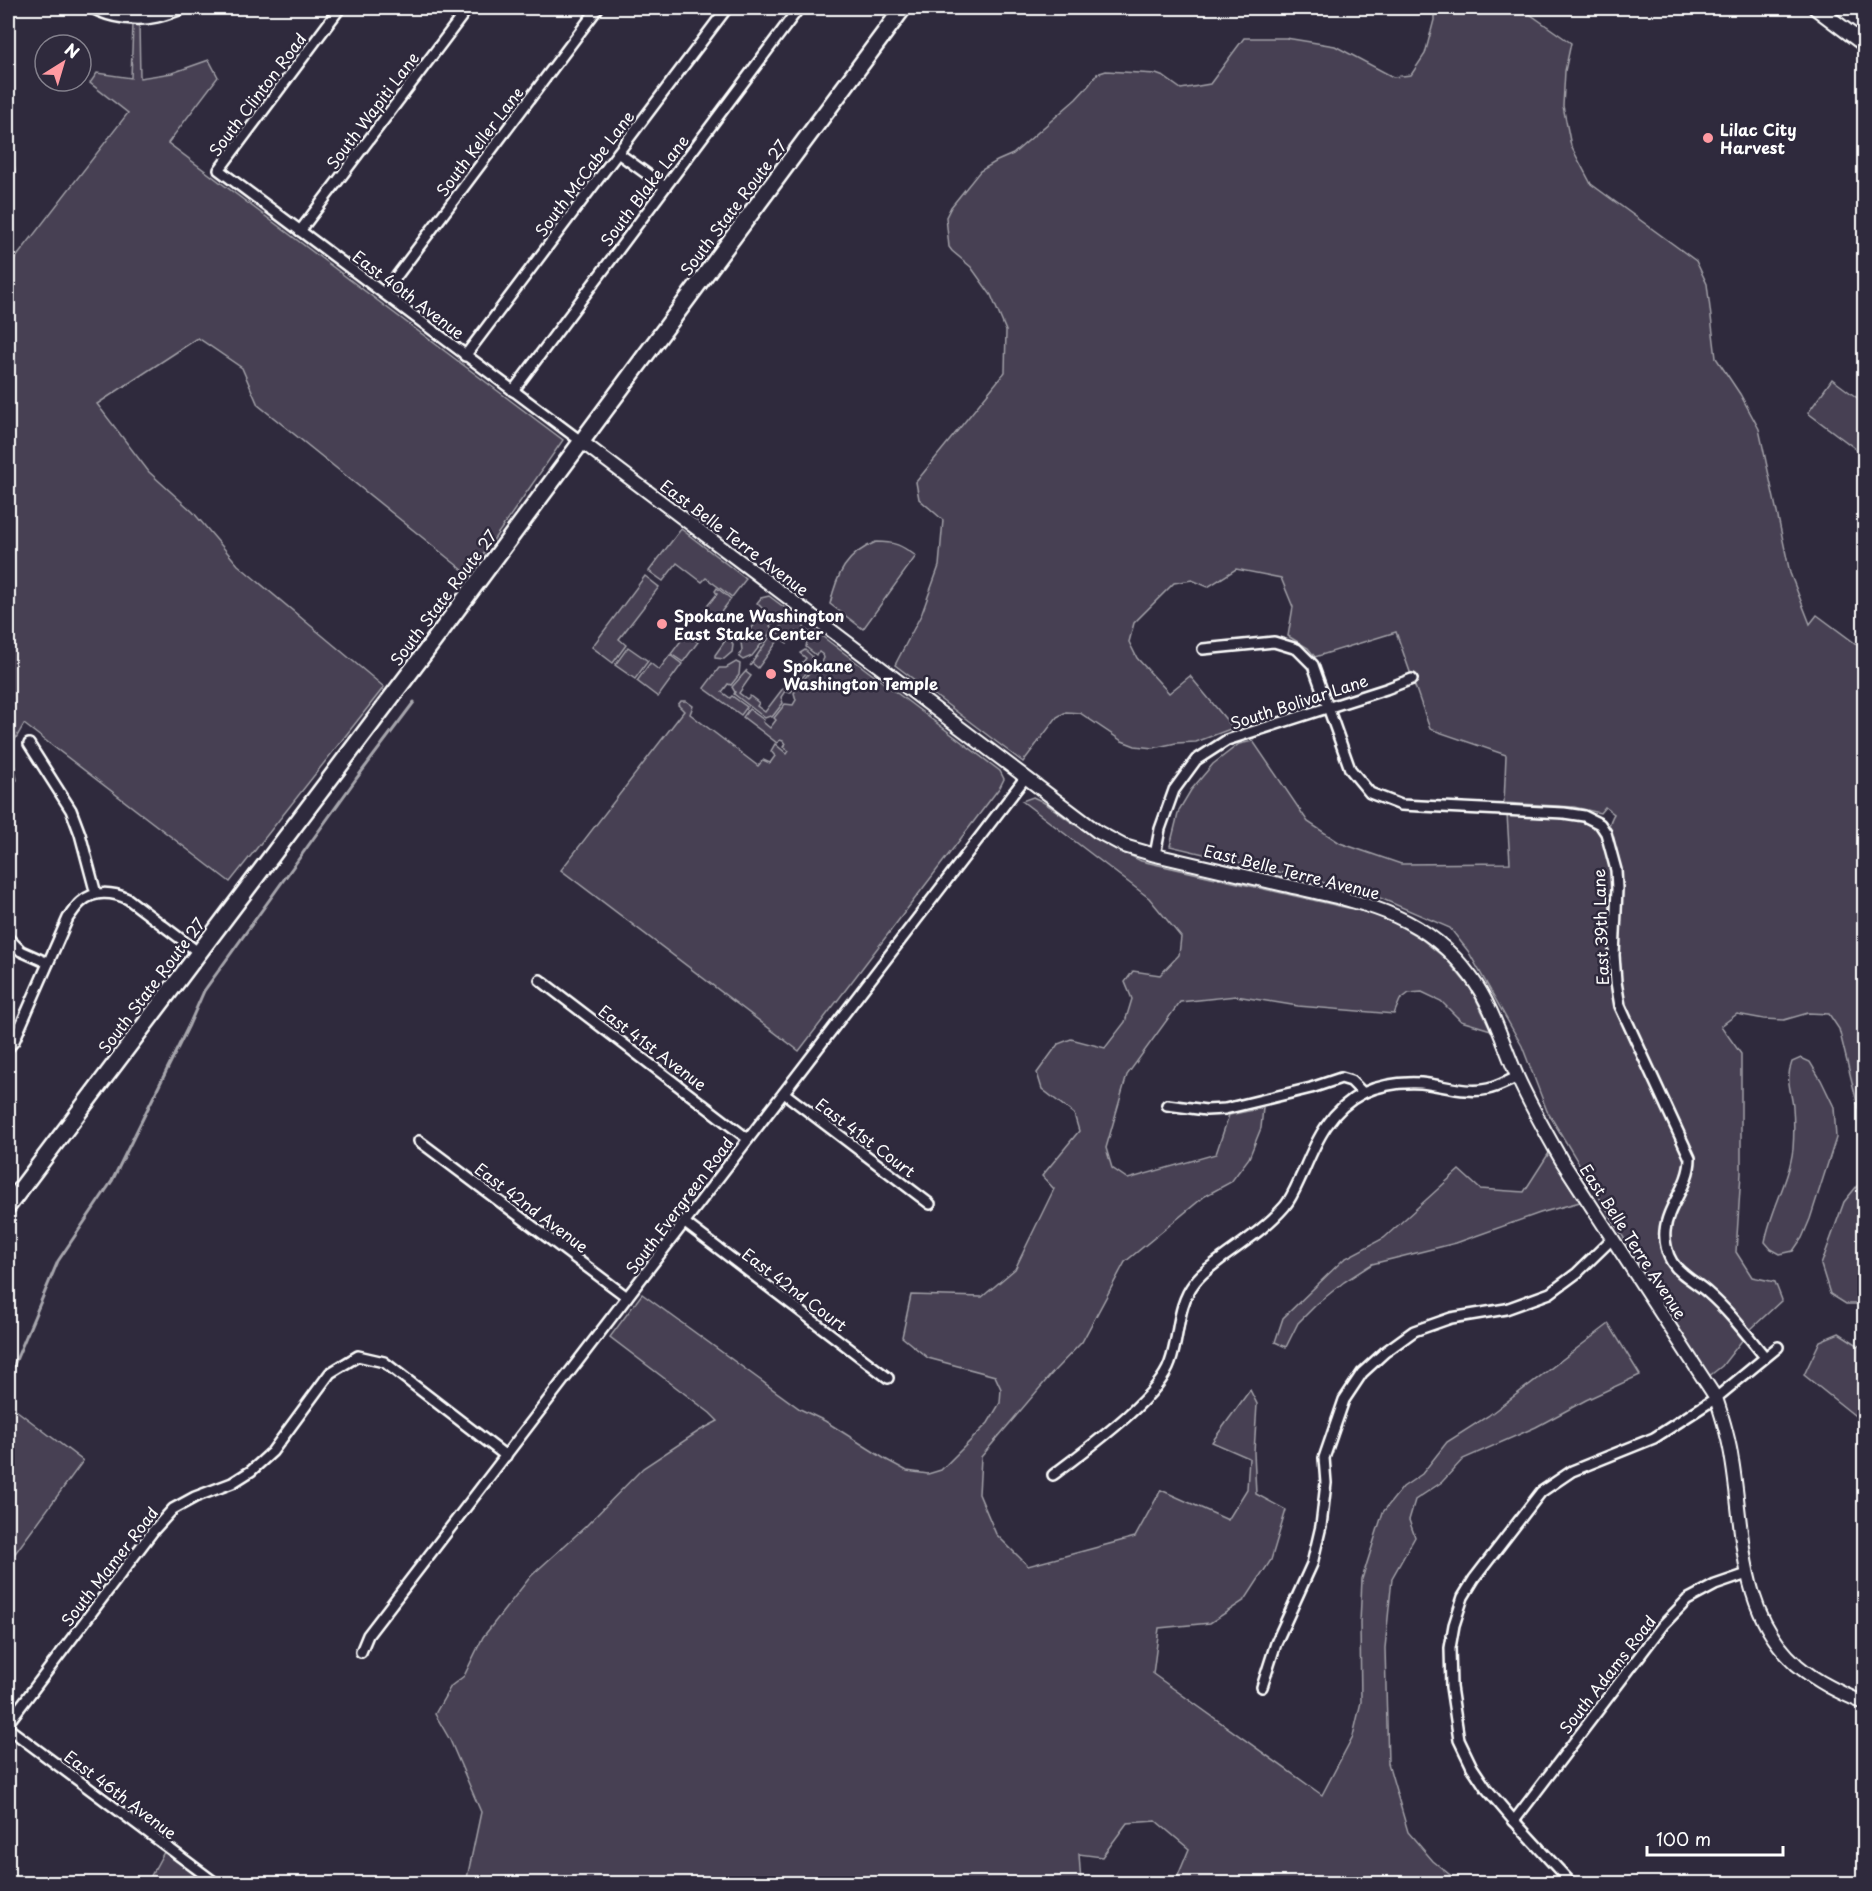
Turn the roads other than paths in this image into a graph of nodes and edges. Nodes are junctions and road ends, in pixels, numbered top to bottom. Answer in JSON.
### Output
{"nodes":[{"id":1,"x":92,"y":8,"type":"edge"},
{"id":2,"x":184,"y":8,"type":"edge"},
{"id":3,"x":340,"y":8,"type":"edge"},
{"id":4,"x":468,"y":8,"type":"edge"},
{"id":5,"x":598,"y":8,"type":"edge"},
{"id":6,"x":727,"y":8,"type":"edge"},
{"id":7,"x":799,"y":8,"type":"edge"},
{"id":8,"x":903,"y":8,"type":"edge"},
{"id":9,"x":1816,"y":8,"type":"edge"},
{"id":10,"x":1864,"y":44,"type":"edge"},
{"id":11,"x":618,"y":153,"type":"junction"},
{"id":12,"x":219,"y":170,"type":"joint"},
{"id":13,"x":665,"y":186,"type":"junction"},
{"id":14,"x":300,"y":231,"type":"junction"},
{"id":15,"x":384,"y":293,"type":"junction"},
{"id":16,"x":465,"y":356,"type":"junction"},
{"id":17,"x":513,"y":391,"type":"junction"},
{"id":18,"x":582,"y":442,"type":"junction"},
{"id":19,"x":1203,"y":650,"type":"dead end"},
{"id":20,"x":1412,"y":679,"type":"dead end"},
{"id":21,"x":1328,"y":708,"type":"junction"},
{"id":22,"x":29,"y":744,"type":"dead end"},
{"id":23,"x":1025,"y":778,"type":"junction"},
{"id":24,"x":1155,"y":855,"type":"junction"},
{"id":25,"x":96,"y":894,"type":"junction"},
{"id":26,"x":8,"y":938,"type":"edge"},
{"id":27,"x":198,"y":952,"type":"junction"},
{"id":28,"x":48,"y":963,"type":"junction"},
{"id":29,"x":540,"y":980,"type":"dead end"},
{"id":30,"x":8,"y":1048,"type":"edge"},
{"id":31,"x":1518,"y":1077,"type":"junction"},
{"id":32,"x":784,"y":1093,"type":"junction"},
{"id":33,"x":1363,"y":1093,"type":"junction"},
{"id":34,"x":1167,"y":1105,"type":"dead end"},
{"id":35,"x":748,"y":1139,"type":"junction"},
{"id":36,"x":419,"y":1141,"type":"dead end"},
{"id":37,"x":930,"y":1204,"type":"dead end"},
{"id":38,"x":8,"y":1206,"type":"edge"},
{"id":39,"x":685,"y":1223,"type":"junction"},
{"id":40,"x":1613,"y":1238,"type":"junction"},
{"id":41,"x":627,"y":1297,"type":"junction"},
{"id":42,"x":1778,"y":1347,"type":"dead end"},
{"id":43,"x":1766,"y":1357,"type":"junction"},
{"id":44,"x":888,"y":1378,"type":"dead end"},
{"id":45,"x":1716,"y":1398,"type":"junction"},
{"id":46,"x":506,"y":1456,"type":"junction"},
{"id":47,"x":1053,"y":1475,"type":"dead end"},
{"id":48,"x":1747,"y":1574,"type":"junction"},
{"id":49,"x":362,"y":1652,"type":"dead end"},
{"id":50,"x":1262,"y":1687,"type":"dead end"},
{"id":51,"x":1864,"y":1703,"type":"edge"},
{"id":52,"x":8,"y":1725,"type":"edge"},
{"id":53,"x":1514,"y":1821,"type":"junction"},
{"id":54,"x":217,"y":1884,"type":"edge"},
{"id":55,"x":1572,"y":1884,"type":"edge"}],
"edges":[{"from":1,"to":2,"type":"street"},
{"from":3,"to":12,"type":"street","name":"South Clinton Road"},
{"from":4,"to":14,"type":"street","name":"South Wapiti Lane"},
{"from":5,"to":15,"type":"street","name":"South Keller Lane"},
{"from":6,"to":11,"type":"street","name":"South McCabe Lane"},
{"from":7,"to":13,"type":"street","name":"South Blake Lane"},
{"from":8,"to":18,"type":"main road","name":"South State Route 27"},
{"from":9,"to":10,"type":"main road"},
{"from":11,"to":13,"type":"street"},
{"from":11,"to":16,"type":"street","name":"South McCabe Lane"},
{"from":12,"to":14,"type":"street","name":"East 40th Avenue"},
{"from":13,"to":17,"type":"street","name":"South Blake Lane"},
{"from":14,"to":15,"type":"street","name":"East 40th Avenue"},
{"from":15,"to":16,"type":"street","name":"East 40th Avenue"},
{"from":16,"to":17,"type":"street","name":"East 40th Avenue"},
{"from":17,"to":18,"type":"street","name":"East 40th Avenue"},
{"from":18,"to":23,"type":"street","name":"East Belle Terre Avenue"},
{"from":18,"to":27,"type":"main road","name":"South State Route 27"},
{"from":19,"to":21,"type":"street","name":"East 39th Lane"},
{"from":20,"to":21,"type":"street","name":"South Bolivar Lane"},
{"from":21,"to":24,"type":"street","name":"South Bolivar Lane"},
{"from":21,"to":43,"type":"street","name":"East 39th Lane"},
{"from":22,"to":25,"type":"street"},
{"from":23,"to":24,"type":"street","name":"East Belle Terre Avenue"},
{"from":23,"to":32,"type":"street","name":"South Evergreen Road"},
{"from":24,"to":31,"type":"street","name":"East Belle Terre Avenue"},
{"from":25,"to":27,"type":"street"},
{"from":25,"to":28,"type":"street"},
{"from":26,"to":28,"type":"street"},
{"from":27,"to":38,"type":"main road","name":"South State Route 27"},
{"from":28,"to":30,"type":"street"},
{"from":29,"to":35,"type":"street","name":"East 41st Avenue"},
{"from":31,"to":33,"type":"street"},
{"from":31,"to":40,"type":"street","name":"East Belle Terre Avenue"},
{"from":32,"to":35,"type":"street","name":"South Evergreen Road"},
{"from":32,"to":37,"type":"street","name":"East 41st Court"},
{"from":33,"to":34,"type":"street"},
{"from":33,"to":47,"type":"street"},
{"from":35,"to":39,"type":"street","name":"South Evergreen Road"},
{"from":36,"to":41,"type":"street","name":"East 42nd Avenue"},
{"from":39,"to":41,"type":"street","name":"South Evergreen Road"},
{"from":39,"to":44,"type":"street","name":"East 42nd Court"},
{"from":40,"to":45,"type":"street","name":"East Belle Terre Avenue"},
{"from":40,"to":50,"type":"street"},
{"from":41,"to":46,"type":"street","name":"South Evergreen Road"},
{"from":42,"to":43,"type":"street"},
{"from":43,"to":45,"type":"street"},
{"from":45,"to":48,"type":"street","name":"East Belle Terre Avenue"},
{"from":45,"to":53,"type":"street"},
{"from":46,"to":49,"type":"street","name":"South Evergreen Road"},
{"from":46,"to":52,"type":"street","name":"South Mamer Road"},
{"from":48,"to":51,"type":"street","name":"East Belle Terre Avenue"},
{"from":48,"to":53,"type":"street","name":"South Adams Road"},
{"from":52,"to":54,"type":"street","name":"East 46th Avenue"},
{"from":53,"to":55,"type":"street"}]}
